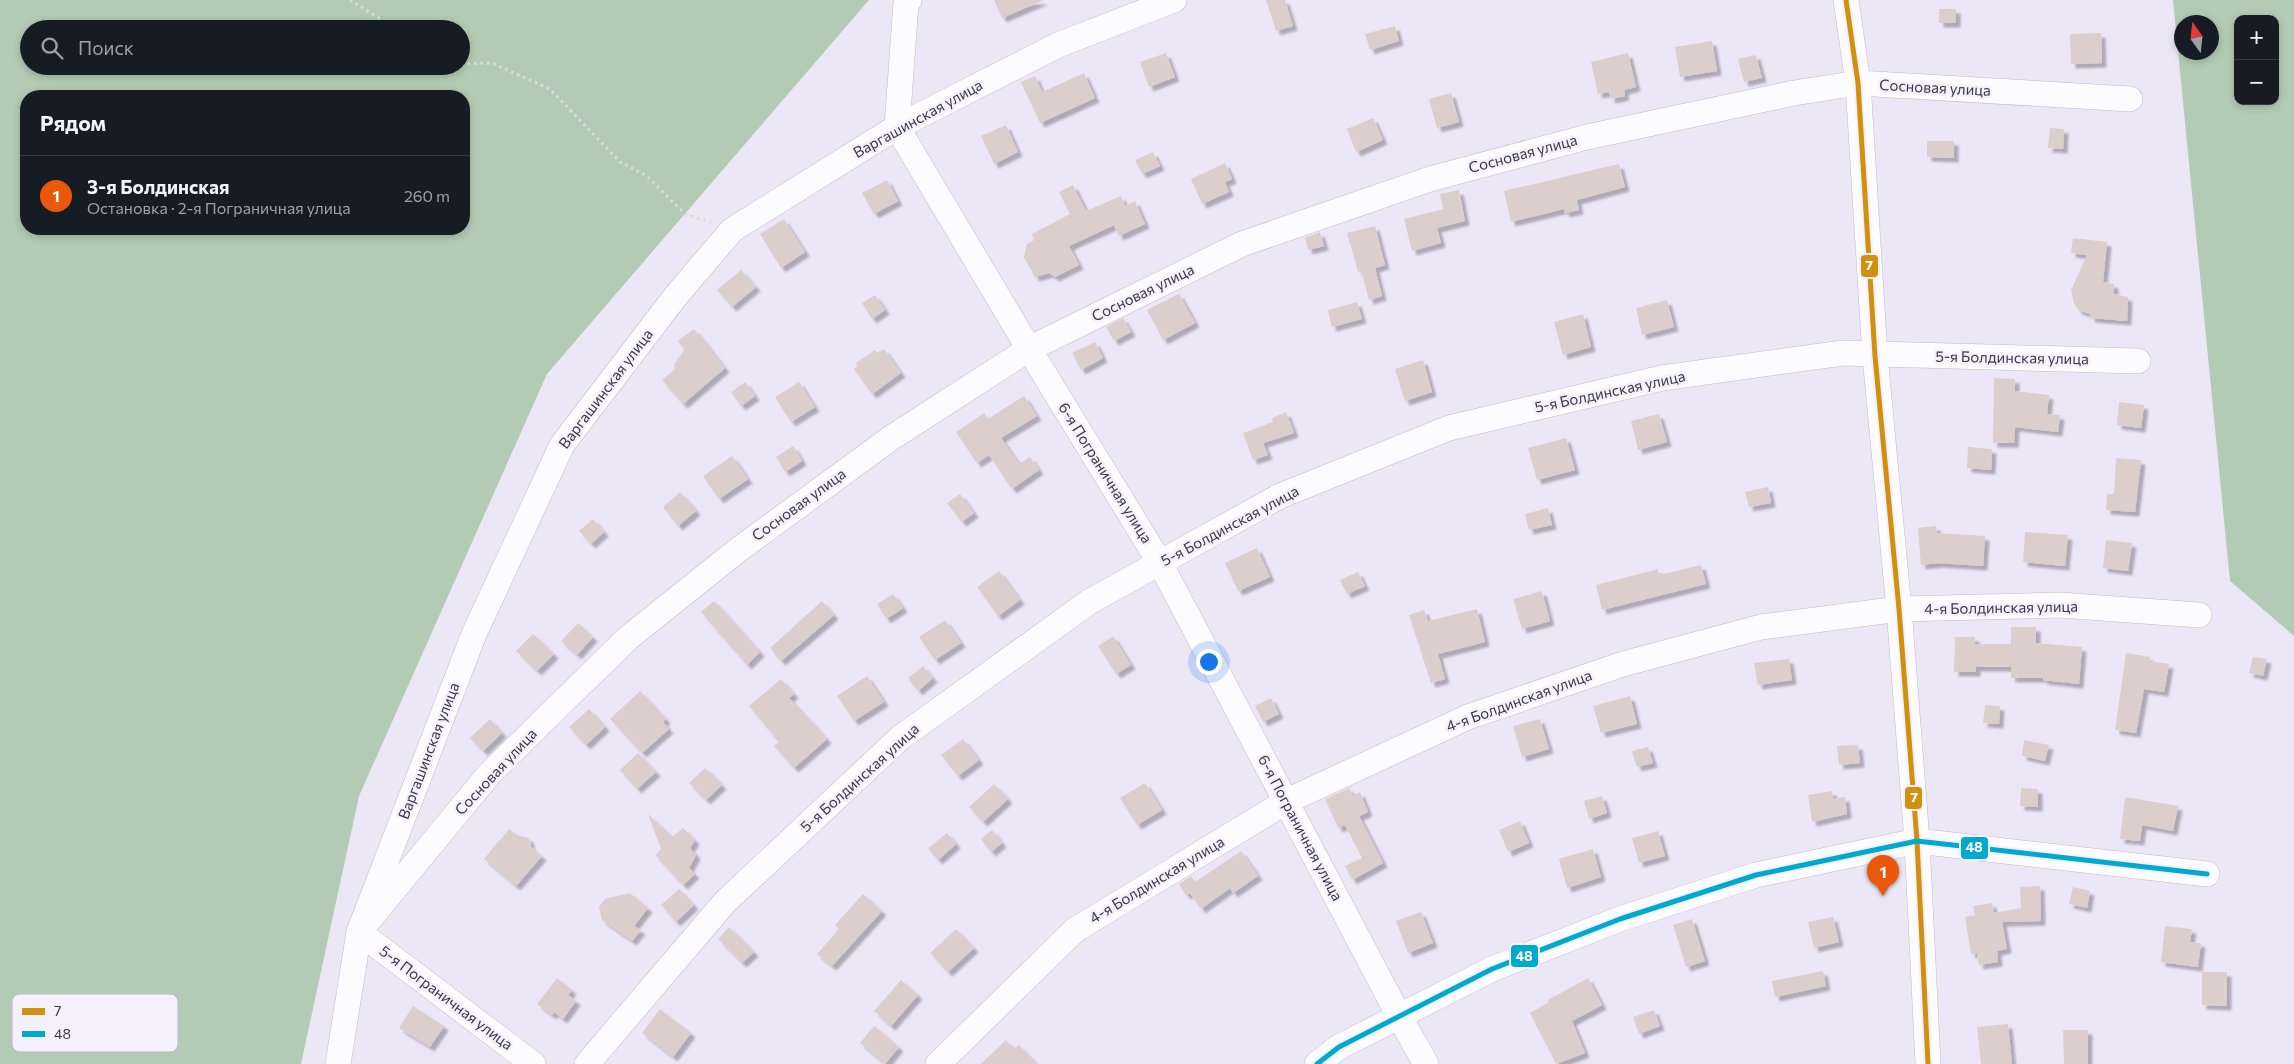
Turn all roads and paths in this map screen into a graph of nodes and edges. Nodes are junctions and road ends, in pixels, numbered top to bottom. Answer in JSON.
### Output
{"nodes":[{"id":1,"x":350,"y":0,"type":"edge"},
{"id":2,"x":908,"y":0,"type":"edge"},
{"id":3,"x":1174,"y":0,"type":"edge"},
{"id":4,"x":1846,"y":0,"type":"edge"},
{"id":5,"x":382,"y":20,"type":"edge"},
{"id":6,"x":470,"y":64,"type":"edge"},
{"id":7,"x":1858,"y":83,"type":"junction"},
{"id":8,"x":2130,"y":99,"type":"dead end"},
{"id":9,"x":897,"y":128,"type":"junction"},
{"id":10,"x":712,"y":222,"type":"dead end"},
{"id":11,"x":1029,"y":349,"type":"junction"},
{"id":12,"x":1875,"y":356,"type":"junction"},
{"id":13,"x":2138,"y":360,"type":"dead end"},
{"id":14,"x":1160,"y":563,"type":"junction"},
{"id":15,"x":1899,"y":609,"type":"junction"},
{"id":16,"x":2199,"y":615,"type":"dead end"},
{"id":17,"x":1286,"y":801,"type":"junction"},
{"id":18,"x":1917,"y":841,"type":"junction"},
{"id":19,"x":2207,"y":874,"type":"dead end"},
{"id":20,"x":358,"y":932,"type":"junction"},
{"id":21,"x":1399,"y":1016,"type":"junction"},
{"id":22,"x":338,"y":1064,"type":"edge"},
{"id":23,"x":533,"y":1064,"type":"edge"},
{"id":24,"x":587,"y":1064,"type":"edge"},
{"id":25,"x":938,"y":1064,"type":"edge"},
{"id":26,"x":1317,"y":1064,"type":"edge"},
{"id":27,"x":1426,"y":1064,"type":"edge"},
{"id":28,"x":1928,"y":1064,"type":"edge"}],
"edges":[{"from":1,"to":5,"type":"path"},
{"from":2,"to":9,"type":"street"},
{"from":3,"to":9,"type":"street","name":"Варгашинская улица"},
{"from":4,"to":7,"type":"street"},
{"from":6,"to":10,"type":"path"},
{"from":7,"to":8,"type":"street","name":"Сосновая улица"},
{"from":7,"to":11,"type":"street","name":"Сосновая улица"},
{"from":7,"to":12,"type":"street"},
{"from":9,"to":11,"type":"street","name":"6-я Пограничная улица"},
{"from":9,"to":20,"type":"street","name":"Варгашинская улица"},
{"from":11,"to":14,"type":"street","name":"6-я Пограничная улица"},
{"from":11,"to":20,"type":"street","name":"Сосновая улица"},
{"from":12,"to":13,"type":"street","name":"5-я Болдинская улица"},
{"from":12,"to":14,"type":"street","name":"5-я Болдинская улица"},
{"from":12,"to":15,"type":"street"},
{"from":14,"to":17,"type":"street","name":"6-я Пограничная улица"},
{"from":14,"to":24,"type":"street","name":"5-я Болдинская улица"},
{"from":15,"to":16,"type":"street","name":"4-я Болдинская улица"},
{"from":15,"to":17,"type":"street","name":"4-я Болдинская улица"},
{"from":15,"to":18,"type":"street"},
{"from":17,"to":21,"type":"street","name":"6-я Пограничная улица"},
{"from":17,"to":25,"type":"street","name":"4-я Болдинская улица"},
{"from":18,"to":19,"type":"street"},
{"from":18,"to":21,"type":"street"},
{"from":18,"to":28,"type":"street"},
{"from":20,"to":22,"type":"street","name":"Варгашинская улица"},
{"from":20,"to":23,"type":"street","name":"5-я Пограничная улица"},
{"from":21,"to":26,"type":"street"},
{"from":21,"to":27,"type":"street","name":"6-я Пограничная улица"}]}
